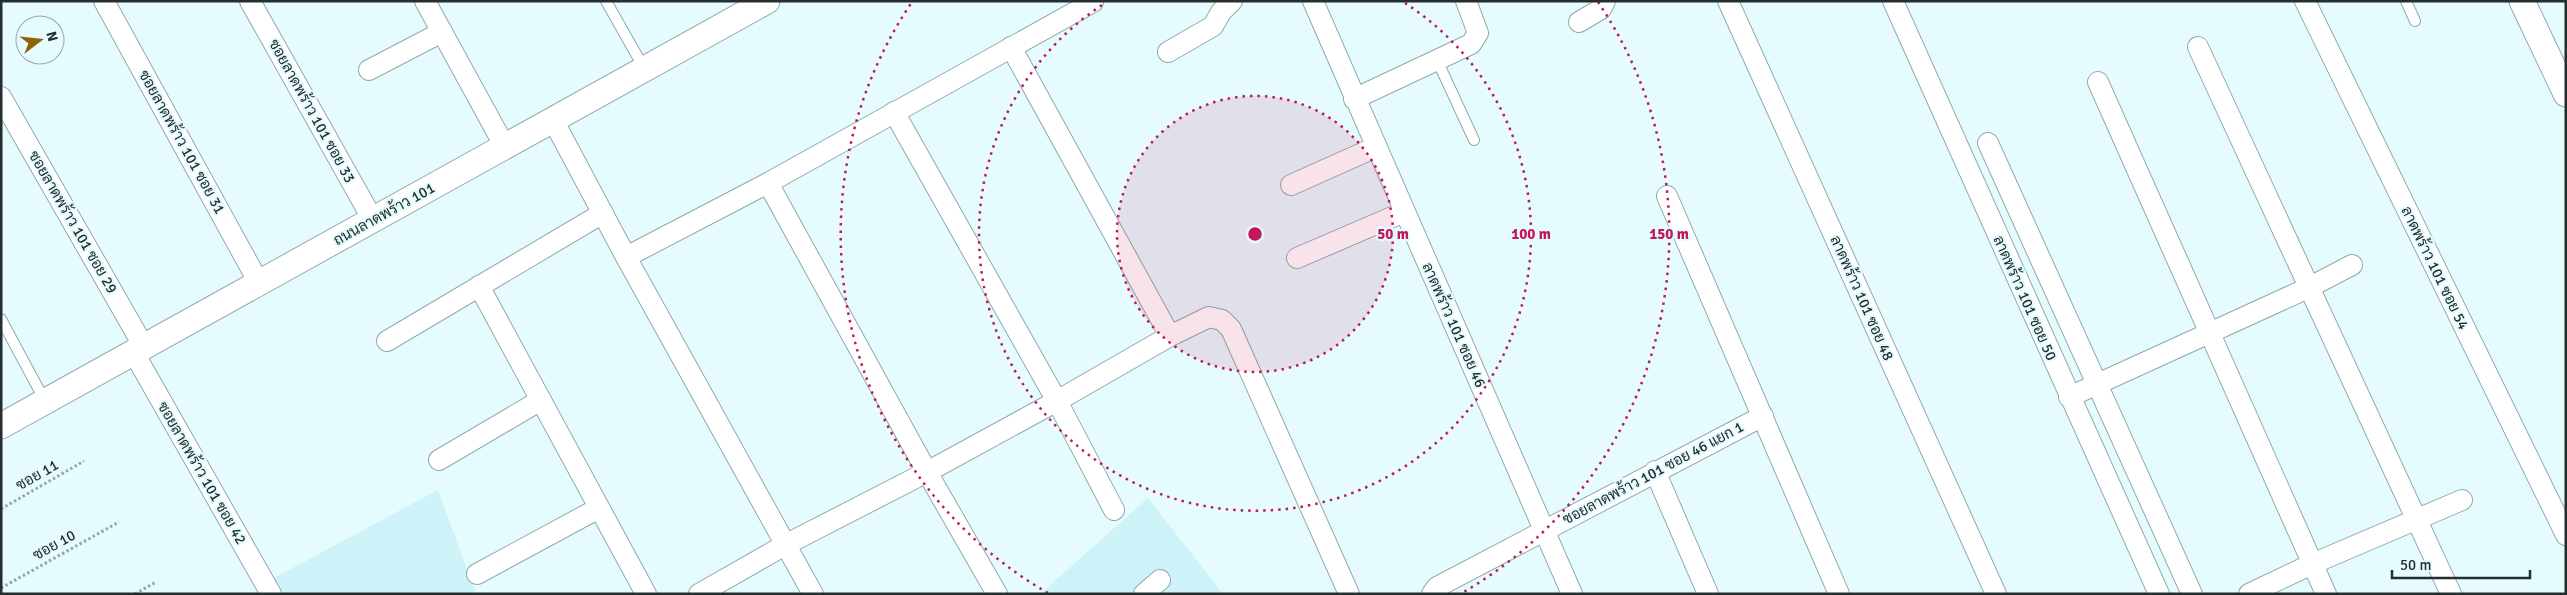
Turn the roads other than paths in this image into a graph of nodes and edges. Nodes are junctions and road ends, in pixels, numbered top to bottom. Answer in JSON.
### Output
{"nodes":[{"id":1,"x":104,"y":1,"type":"edge"},
{"id":2,"x":250,"y":1,"type":"edge"},
{"id":3,"x":425,"y":1,"type":"edge"},
{"id":4,"x":606,"y":1,"type":"edge"},
{"id":5,"x":767,"y":1,"type":"edge"},
{"id":6,"x":1232,"y":1,"type":"edge"},
{"id":7,"x":1313,"y":1,"type":"edge"},
{"id":8,"x":1466,"y":1,"type":"edge"},
{"id":9,"x":1606,"y":1,"type":"edge"},
{"id":10,"x":1728,"y":1,"type":"edge"},
{"id":11,"x":1893,"y":1,"type":"edge"},
{"id":12,"x":2305,"y":1,"type":"edge"},
{"id":13,"x":2406,"y":1,"type":"edge"},
{"id":14,"x":2522,"y":1,"type":"edge"},
{"id":15,"x":1093,"y":2,"type":"edge"},
{"id":16,"x":2415,"y":21,"type":"dead end"},
{"id":17,"x":1579,"y":22,"type":"dead end"},
{"id":18,"x":442,"y":32,"type":"junction"},
{"id":19,"x":1011,"y":47,"type":"junction"},
{"id":20,"x":2198,"y":47,"type":"dead end"},
{"id":21,"x":1168,"y":52,"type":"dead end"},
{"id":22,"x":1437,"y":60,"type":"junction"},
{"id":23,"x":645,"y":69,"type":"junction"},
{"id":24,"x":369,"y":70,"type":"dead end"},
{"id":25,"x":2098,"y":82,"type":"dead end"},
{"id":26,"x":2566,"y":94,"type":"edge"},
{"id":27,"x":1,"y":97,"type":"edge"},
{"id":28,"x":1354,"y":98,"type":"junction"},
{"id":29,"x":894,"y":112,"type":"junction"},
{"id":30,"x":553,"y":120,"type":"junction"},
{"id":31,"x":1474,"y":140,"type":"dead end"},
{"id":32,"x":1988,"y":143,"type":"dead end"},
{"id":33,"x":504,"y":147,"type":"junction"},
{"id":34,"x":1376,"y":147,"type":"junction"},
{"id":35,"x":768,"y":182,"type":"junction"},
{"id":36,"x":1291,"y":184,"type":"dead end"},
{"id":37,"x":1667,"y":196,"type":"dead end"},
{"id":38,"x":1404,"y":212,"type":"junction"},
{"id":39,"x":603,"y":213,"type":"junction"},
{"id":40,"x":373,"y":220,"type":"junction"},
{"id":41,"x":626,"y":257,"type":"junction"},
{"id":42,"x":1297,"y":258,"type":"dead end"},
{"id":43,"x":2352,"y":264,"type":"dead end"},
{"id":44,"x":259,"y":283,"type":"junction"},
{"id":45,"x":479,"y":286,"type":"junction"},
{"id":46,"x":2308,"y":288,"type":"junction"},
{"id":47,"x":1,"y":320,"type":"edge"},
{"id":48,"x":2211,"y":333,"type":"junction"},
{"id":49,"x":1170,"y":336,"type":"junction"},
{"id":50,"x":387,"y":341,"type":"dead end"},
{"id":51,"x":139,"y":350,"type":"junction"},
{"id":52,"x":2099,"y":383,"type":"junction"},
{"id":53,"x":2069,"y":398,"type":"junction"},
{"id":54,"x":541,"y":400,"type":"junction"},
{"id":55,"x":1057,"y":401,"type":"junction"},
{"id":56,"x":45,"y":402,"type":"junction"},
{"id":57,"x":1763,"y":416,"type":"junction"},
{"id":58,"x":1,"y":426,"type":"edge"},
{"id":59,"x":439,"y":460,"type":"dead end"},
{"id":60,"x":1655,"y":471,"type":"junction"},
{"id":61,"x":927,"y":472,"type":"junction"},
{"id":62,"x":2462,"y":500,"type":"dead end"},
{"id":63,"x":599,"y":508,"type":"junction"},
{"id":64,"x":1114,"y":510,"type":"dead end"},
{"id":65,"x":2416,"y":519,"type":"junction"},
{"id":66,"x":1544,"y":531,"type":"junction"},
{"id":67,"x":2566,"y":534,"type":"edge"},
{"id":68,"x":785,"y":544,"type":"junction"},
{"id":69,"x":2312,"y":564,"type":"junction"},
{"id":70,"x":477,"y":574,"type":"dead end"},
{"id":71,"x":1160,"y":580,"type":"dead end"},
{"id":72,"x":271,"y":594,"type":"edge"},
{"id":73,"x":646,"y":594,"type":"edge"},
{"id":74,"x":699,"y":594,"type":"edge"},
{"id":75,"x":813,"y":594,"type":"edge"},
{"id":76,"x":998,"y":594,"type":"edge"},
{"id":77,"x":1144,"y":594,"type":"edge"},
{"id":78,"x":1349,"y":594,"type":"edge"},
{"id":79,"x":1432,"y":594,"type":"edge"},
{"id":80,"x":1572,"y":594,"type":"edge"},
{"id":81,"x":1708,"y":594,"type":"edge"},
{"id":82,"x":1839,"y":594,"type":"edge"},
{"id":83,"x":1996,"y":594,"type":"edge"},
{"id":84,"x":2159,"y":594,"type":"edge"},
{"id":85,"x":2192,"y":594,"type":"edge"},
{"id":86,"x":2249,"y":594,"type":"edge"},
{"id":87,"x":2326,"y":594,"type":"edge"},
{"id":88,"x":2451,"y":594,"type":"edge"}],
"edges":[{"from":1,"to":44,"type":"street","name":"ซอยลาดพร้าว 101 ซอย 31"},
{"from":2,"to":40,"type":"street","name":"ซอยลาดพร้าว 101 ซอย 33"},
{"from":3,"to":18,"type":"street"},
{"from":4,"to":23,"type":"lane"},
{"from":5,"to":23,"type":"street","name":"ถนนลาดพร้าว 101"},
{"from":6,"to":21,"type":"street"},
{"from":7,"to":28,"type":"street","name":"ลาดพร้าว 101 ซอย 46"},
{"from":8,"to":22,"type":"street"},
{"from":9,"to":17,"type":"street"},
{"from":10,"to":83,"type":"street","name":"ลาดพร้าว 101 ซอย 48"},
{"from":11,"to":53,"type":"street","name":"ลาดพร้าว 101 ซอย 50"},
{"from":12,"to":67,"type":"street","name":"ลาดพร้าว 101 ซอย 54"},
{"from":13,"to":16,"type":"lane"},
{"from":14,"to":26,"type":"street"},
{"from":15,"to":19,"type":"street"},
{"from":18,"to":24,"type":"street"},
{"from":18,"to":33,"type":"street"},
{"from":19,"to":29,"type":"street"},
{"from":19,"to":49,"type":"street"},
{"from":20,"to":46,"type":"street"},
{"from":22,"to":28,"type":"street"},
{"from":22,"to":31,"type":"lane"},
{"from":23,"to":30,"type":"street","name":"ถนนลาดพร้าว 101"},
{"from":25,"to":48,"type":"street"},
{"from":27,"to":51,"type":"street","name":"ซอยลาดพร้าว 101 ซอย 29"},
{"from":28,"to":34,"type":"street","name":"ลาดพร้าว 101 ซอย 46"},
{"from":29,"to":35,"type":"street"},
{"from":29,"to":55,"type":"street"},
{"from":30,"to":33,"type":"street","name":"ถนนลาดพร้าว 101"},
{"from":30,"to":39,"type":"street"},
{"from":32,"to":52,"type":"street"},
{"from":33,"to":40,"type":"street","name":"ถนนลาดพร้าว 101"},
{"from":34,"to":36,"type":"street"},
{"from":34,"to":38,"type":"street","name":"ลาดพร้าว 101 ซอย 46"},
{"from":35,"to":41,"type":"street"},
{"from":35,"to":61,"type":"street"},
{"from":37,"to":57,"type":"street"},
{"from":38,"to":42,"type":"street"},
{"from":38,"to":66,"type":"street","name":"ลาดพร้าว 101 ซอย 46"},
{"from":39,"to":41,"type":"street"},
{"from":39,"to":45,"type":"street"},
{"from":40,"to":44,"type":"street","name":"ถนนลาดพร้าว 101"},
{"from":41,"to":68,"type":"street"},
{"from":43,"to":46,"type":"street"},
{"from":44,"to":51,"type":"street","name":"ถนนลาดพร้าว 101"},
{"from":45,"to":50,"type":"street"},
{"from":45,"to":54,"type":"street"},
{"from":46,"to":48,"type":"street"},
{"from":46,"to":65,"type":"street"},
{"from":47,"to":56,"type":"lane"},
{"from":48,"to":52,"type":"street"},
{"from":48,"to":69,"type":"street"},
{"from":49,"to":55,"type":"street"},
{"from":49,"to":78,"type":"street"},
{"from":51,"to":56,"type":"street","name":"ถนนลาดพร้าว 101"},
{"from":51,"to":72,"type":"street","name":"ซอยลาดพร้าว 101 ซอย 42"},
{"from":52,"to":53,"type":"street"},
{"from":52,"to":85,"type":"street"},
{"from":53,"to":84,"type":"street","name":"ลาดพร้าว 101 ซอย 50"},
{"from":54,"to":59,"type":"street"},
{"from":54,"to":63,"type":"street"},
{"from":55,"to":61,"type":"street"},
{"from":55,"to":64,"type":"street"},
{"from":56,"to":58,"type":"street","name":"ถนนลาดพร้าว 101"},
{"from":57,"to":60,"type":"street","name":"ซอยลาดพร้าว 101 ซอย 46 แยก 1"},
{"from":57,"to":82,"type":"street"},
{"from":60,"to":66,"type":"street","name":"ซอยลาดพร้าว 101 ซอย 46 แยก 1"},
{"from":60,"to":81,"type":"street"},
{"from":61,"to":68,"type":"street"},
{"from":61,"to":76,"type":"street"},
{"from":62,"to":65,"type":"street"},
{"from":63,"to":70,"type":"street"},
{"from":63,"to":73,"type":"street"},
{"from":65,"to":69,"type":"street"},
{"from":65,"to":88,"type":"street"},
{"from":66,"to":79,"type":"street","name":"ซอยลาดพร้าว 101 ซอย 46 แยก 1"},
{"from":66,"to":80,"type":"street","name":"ลาดพร้าว 101 ซอย 46"},
{"from":68,"to":74,"type":"street"},
{"from":68,"to":75,"type":"street"},
{"from":69,"to":86,"type":"street"},
{"from":69,"to":87,"type":"street"},
{"from":71,"to":77,"type":"street"}]}
